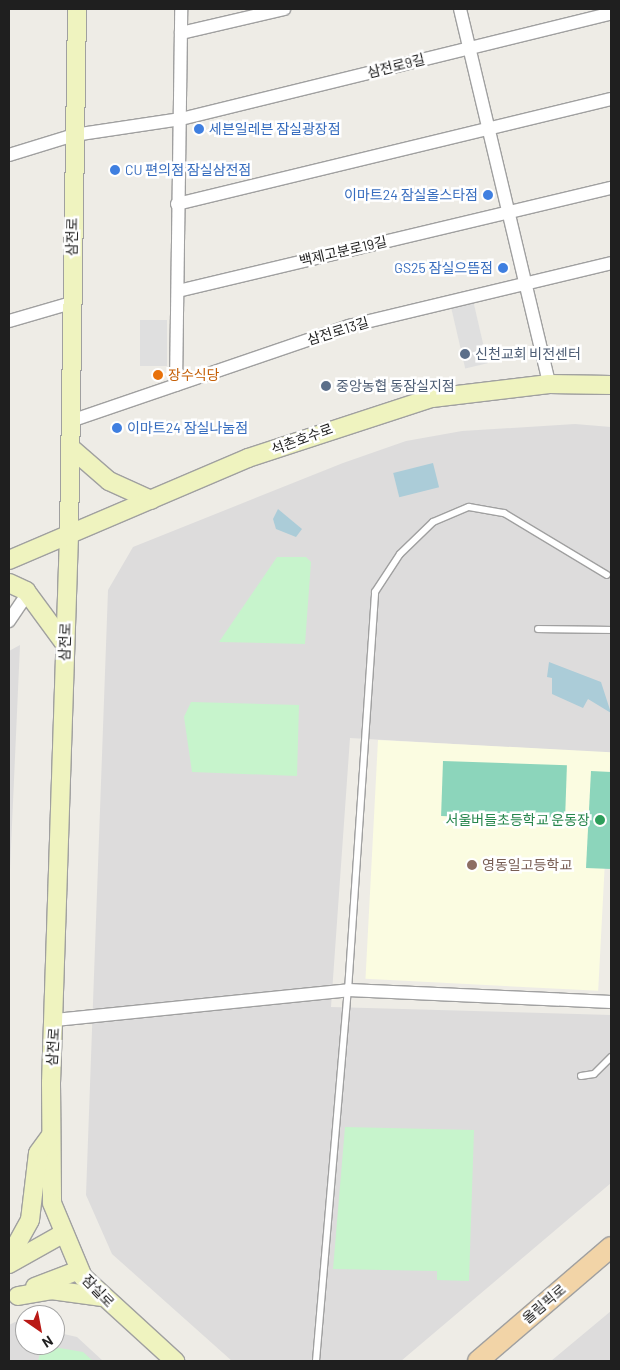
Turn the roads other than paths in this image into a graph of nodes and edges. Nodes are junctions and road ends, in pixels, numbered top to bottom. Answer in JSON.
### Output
{"nodes":[{"id":1,"x":77,"y":9,"type":"edge"},
{"id":2,"x":181,"y":9,"type":"edge"},
{"id":3,"x":284,"y":9,"type":"edge"},
{"id":4,"x":460,"y":9,"type":"edge"},
{"id":5,"x":611,"y":14,"type":"edge"},
{"id":6,"x":180,"y":33,"type":"junction"},
{"id":7,"x":469,"y":48,"type":"junction"},
{"id":8,"x":611,"y":99,"type":"edge"},
{"id":9,"x":181,"y":118,"type":"junction"},
{"id":10,"x":489,"y":129,"type":"junction"},
{"id":11,"x":74,"y":134,"type":"junction"},
{"id":12,"x":9,"y":155,"type":"edge"},
{"id":13,"x":611,"y":188,"type":"edge"},
{"id":14,"x":177,"y":204,"type":"junction"},
{"id":15,"x":509,"y":212,"type":"junction"},
{"id":16,"x":611,"y":263,"type":"edge"},
{"id":17,"x":526,"y":284,"type":"junction"},
{"id":18,"x":178,"y":291,"type":"junction"},
{"id":19,"x":71,"y":303,"type":"junction"},
{"id":20,"x":9,"y":321,"type":"edge"},
{"id":21,"x":549,"y":384,"type":"junction"},
{"id":22,"x":176,"y":385,"type":"junction"},
{"id":23,"x":611,"y":385,"type":"edge"},
{"id":24,"x":71,"y":421,"type":"junction"},
{"id":25,"x":71,"y":448,"type":"junction"},
{"id":26,"x":151,"y":500,"type":"junction"},
{"id":27,"x":69,"y":535,"type":"junction"},
{"id":28,"x":9,"y":560,"type":"edge"},
{"id":29,"x":607,"y":575,"type":"dead end"},
{"id":30,"x":9,"y":583,"type":"edge"},
{"id":31,"x":24,"y":599,"type":"dead end"},
{"id":32,"x":9,"y":621,"type":"edge"},
{"id":33,"x":538,"y":629,"type":"dead end"},
{"id":34,"x":611,"y":630,"type":"edge"},
{"id":35,"x":65,"y":644,"type":"junction"},
{"id":36,"x":348,"y":990,"type":"junction"},
{"id":37,"x":611,"y":1002,"type":"edge"},
{"id":38,"x":55,"y":1020,"type":"junction"},
{"id":39,"x":611,"y":1057,"type":"edge"},
{"id":40,"x":581,"y":1076,"type":"dead end"},
{"id":41,"x":51,"y":1135,"type":"junction"},
{"id":42,"x":64,"y":1233,"type":"junction"},
{"id":43,"x":611,"y":1247,"type":"edge"},
{"id":44,"x":9,"y":1258,"type":"edge"},
{"id":45,"x":9,"y":1264,"type":"edge"},
{"id":46,"x":79,"y":1270,"type":"junction"},
{"id":47,"x":103,"y":1297,"type":"junction"},
{"id":48,"x":13,"y":1298,"type":"edge"},
{"id":49,"x":175,"y":1361,"type":"edge"},
{"id":50,"x":316,"y":1361,"type":"edge"},
{"id":51,"x":478,"y":1361,"type":"edge"}],
"edges":[{"from":1,"to":11,"type":"main road","name":"삼전로"},
{"from":2,"to":6,"type":"street"},
{"from":3,"to":6,"type":"street"},
{"from":4,"to":7,"type":"street"},
{"from":5,"to":7,"type":"street","name":"삼전로9길"},
{"from":6,"to":9,"type":"street"},
{"from":7,"to":9,"type":"street","name":"삼전로9길"},
{"from":7,"to":10,"type":"street"},
{"from":8,"to":10,"type":"street"},
{"from":9,"to":11,"type":"street","name":"삼전로9길"},
{"from":9,"to":14,"type":"street"},
{"from":10,"to":14,"type":"street"},
{"from":10,"to":15,"type":"street"},
{"from":11,"to":12,"type":"street","name":"삼전로9길"},
{"from":11,"to":19,"type":"main road","name":"삼전로"},
{"from":13,"to":15,"type":"street","name":"백제고분로19길"},
{"from":14,"to":18,"type":"street"},
{"from":15,"to":17,"type":"street"},
{"from":15,"to":18,"type":"street","name":"백제고분로19길"},
{"from":16,"to":17,"type":"street","name":"삼전로13길"},
{"from":17,"to":21,"type":"street"},
{"from":17,"to":22,"type":"street","name":"삼전로13길"},
{"from":18,"to":22,"type":"street"},
{"from":19,"to":20,"type":"street"},
{"from":19,"to":24,"type":"main road","name":"삼전로"},
{"from":21,"to":23,"type":"main road","name":"석촌호수로"},
{"from":21,"to":26,"type":"main road","name":"석촌호수로"},
{"from":22,"to":24,"type":"street","name":"삼전로13길"},
{"from":24,"to":25,"type":"main road","name":"삼전로"},
{"from":25,"to":26,"type":"main road"},
{"from":25,"to":27,"type":"main road","name":"삼전로"},
{"from":26,"to":27,"type":"main road","name":"석촌호수로"},
{"from":27,"to":28,"type":"main road","name":"석촌호수로"},
{"from":27,"to":35,"type":"main road","name":"삼전로"},
{"from":29,"to":36,"type":"lane"},
{"from":30,"to":35,"type":"main road"},
{"from":31,"to":32,"type":"street"},
{"from":33,"to":34,"type":"lane"},
{"from":35,"to":38,"type":"main road","name":"삼전로"},
{"from":36,"to":37,"type":"street"},
{"from":36,"to":38,"type":"street"},
{"from":36,"to":50,"type":"lane"},
{"from":38,"to":41,"type":"main road","name":"삼전로"},
{"from":39,"to":40,"type":"lane"},
{"from":41,"to":42,"type":"main road","name":"삼전로"},
{"from":41,"to":44,"type":"main road"},
{"from":42,"to":45,"type":"main road"},
{"from":42,"to":46,"type":"main road","name":"삼전로"},
{"from":43,"to":51,"type":"main road","name":"올림픽로"},
{"from":46,"to":47,"type":"main road","name":"잠실로"},
{"from":46,"to":48,"type":"main road","name":"잠실로"},
{"from":47,"to":48,"type":"main road"},
{"from":47,"to":49,"type":"main road","name":"잠실로"}]}
